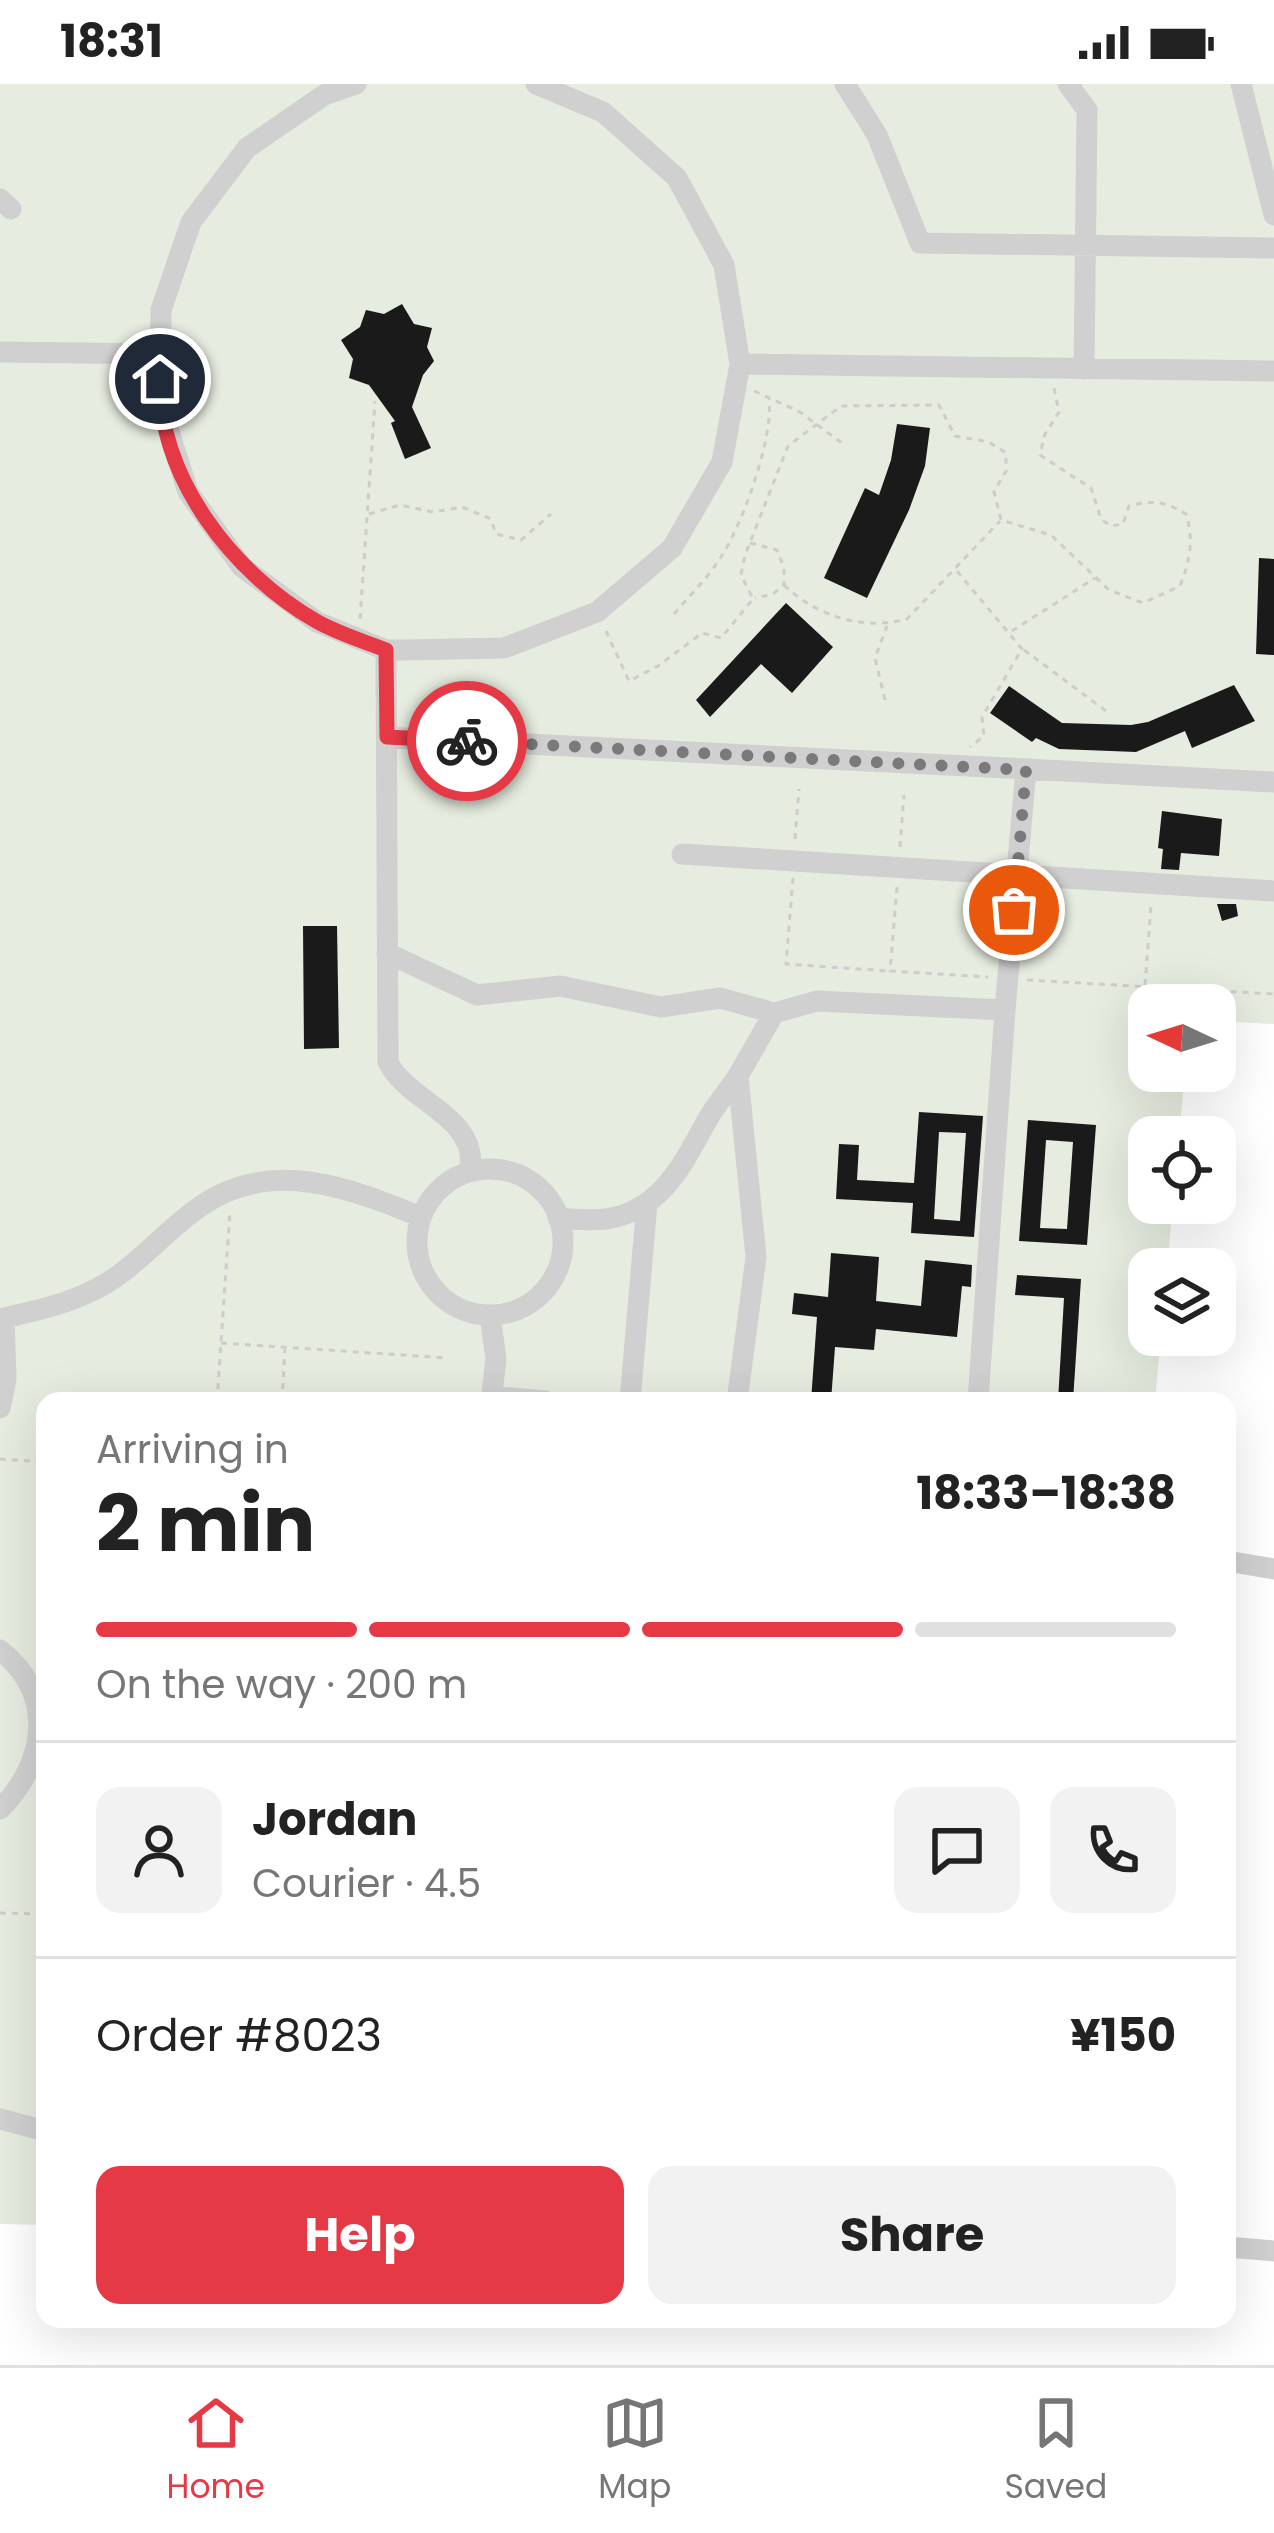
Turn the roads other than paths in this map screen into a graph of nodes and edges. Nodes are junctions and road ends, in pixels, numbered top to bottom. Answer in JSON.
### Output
{"nodes":[{"id":1,"x":356,"y":84,"type":"edge"},
{"id":2,"x":536,"y":84,"type":"edge"},
{"id":3,"x":845,"y":84,"type":"edge"},
{"id":4,"x":1068,"y":84,"type":"edge"},
{"id":5,"x":1240,"y":84,"type":"edge"},
{"id":6,"x":1274,"y":215,"type":"edge"},
{"id":7,"x":1085,"y":248,"type":"junction"},
{"id":8,"x":1274,"y":248,"type":"edge"},
{"id":9,"x":0,"y":352,"type":"edge"},
{"id":10,"x":160,"y":354,"type":"junction"},
{"id":11,"x":1084,"y":369,"type":"junction"},
{"id":12,"x":1274,"y":371,"type":"edge"},
{"id":13,"x":738,"y":372,"type":"junction"},
{"id":14,"x":386,"y":650,"type":"junction"},
{"id":15,"x":387,"y":737,"type":"junction"},
{"id":16,"x":1026,"y":770,"type":"junction"},
{"id":17,"x":1274,"y":782,"type":"edge"},
{"id":18,"x":682,"y":854,"type":"dead end"},
{"id":19,"x":1017,"y":875,"type":"junction"},
{"id":20,"x":1274,"y":890,"type":"edge"},
{"id":21,"x":388,"y":953,"type":"junction"},
{"id":22,"x":1004,"y":1010,"type":"junction"},
{"id":23,"x":774,"y":1013,"type":"junction"},
{"id":24,"x":738,"y":1076,"type":"junction"},
{"id":25,"x":470,"y":1171,"type":"junction"},
{"id":26,"x":646,"y":1202,"type":"junction"},
{"id":27,"x":421,"y":1217,"type":"junction"},
{"id":28,"x":558,"y":1218,"type":"junction"},
{"id":29,"x":490,"y":1316,"type":"junction"},
{"id":30,"x":2,"y":1318,"type":"edge"},
{"id":31,"x":493,"y":1392,"type":"edge"},
{"id":32,"x":631,"y":1392,"type":"edge"},
{"id":33,"x":737,"y":1392,"type":"edge"},
{"id":34,"x":979,"y":1392,"type":"edge"},
{"id":35,"x":0,"y":1408,"type":"edge"},
{"id":36,"x":1236,"y":1562,"type":"edge"},
{"id":37,"x":1274,"y":1568,"type":"edge"},
{"id":38,"x":0,"y":1649,"type":"edge"},
{"id":39,"x":36,"y":1682,"type":"edge"},
{"id":40,"x":36,"y":1756,"type":"edge"},
{"id":41,"x":0,"y":1809,"type":"edge"},
{"id":42,"x":0,"y":2119,"type":"edge"},
{"id":43,"x":36,"y":2129,"type":"edge"},
{"id":44,"x":1236,"y":2247,"type":"edge"},
{"id":45,"x":1274,"y":2251,"type":"edge"}],
"edges":[{"from":1,"to":10,"type":"street"},
{"from":2,"to":13,"type":"street"},
{"from":3,"to":7,"type":"street"},
{"from":4,"to":7,"type":"street"},
{"from":5,"to":6,"type":"street"},
{"from":7,"to":8,"type":"street"},
{"from":7,"to":11,"type":"street"},
{"from":9,"to":10,"type":"street"},
{"from":10,"to":14,"type":"street"},
{"from":11,"to":12,"type":"street"},
{"from":11,"to":13,"type":"street"},
{"from":13,"to":14,"type":"street"},
{"from":14,"to":15,"type":"street"},
{"from":15,"to":16,"type":"street"},
{"from":15,"to":21,"type":"street"},
{"from":16,"to":17,"type":"street"},
{"from":16,"to":19,"type":"street"},
{"from":18,"to":19,"type":"street"},
{"from":19,"to":20,"type":"street"},
{"from":19,"to":22,"type":"street"},
{"from":21,"to":23,"type":"street"},
{"from":21,"to":25,"type":"street"},
{"from":22,"to":23,"type":"street"},
{"from":22,"to":34,"type":"street"},
{"from":23,"to":24,"type":"street"},
{"from":24,"to":26,"type":"street"},
{"from":24,"to":33,"type":"street"},
{"from":25,"to":27,"type":"street"},
{"from":25,"to":28,"type":"street"},
{"from":26,"to":28,"type":"street"},
{"from":26,"to":32,"type":"street"},
{"from":27,"to":29,"type":"street"},
{"from":27,"to":30,"type":"street"},
{"from":28,"to":29,"type":"street"},
{"from":29,"to":31,"type":"street"},
{"from":30,"to":35,"type":"street"},
{"from":36,"to":37,"type":"street"},
{"from":38,"to":39,"type":"street"},
{"from":40,"to":41,"type":"street"},
{"from":42,"to":43,"type":"street"},
{"from":44,"to":45,"type":"street"}]}
